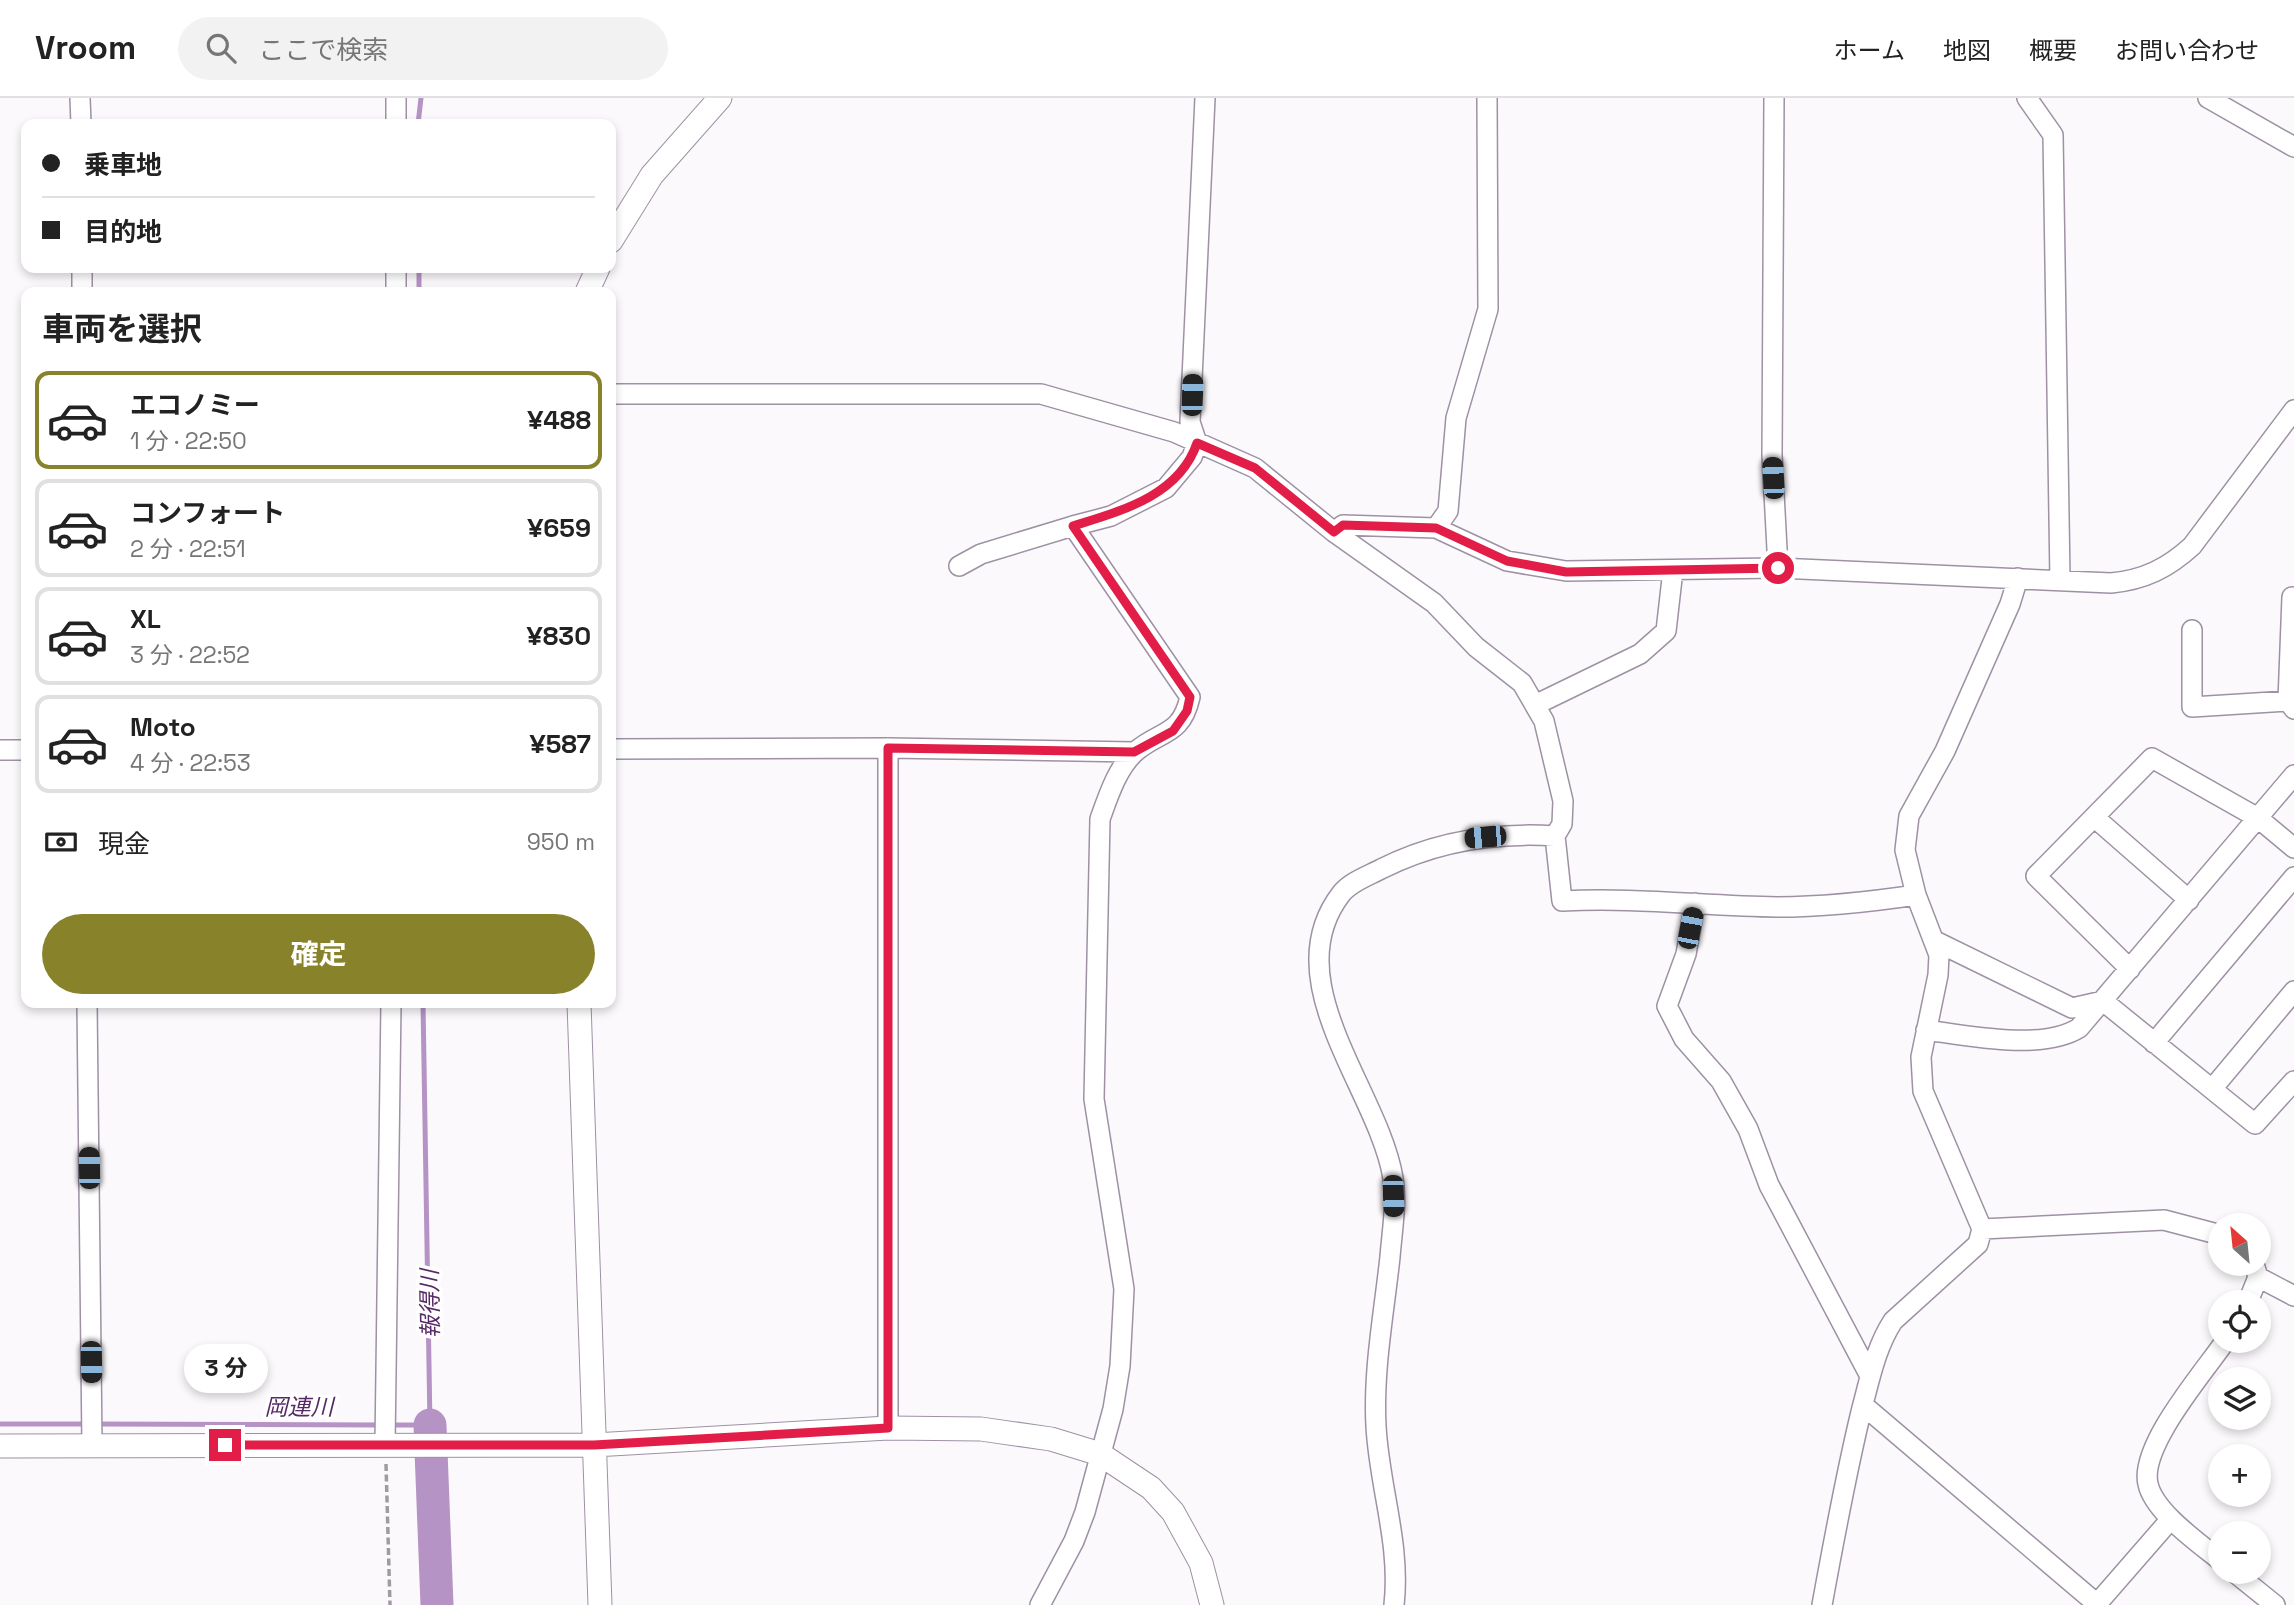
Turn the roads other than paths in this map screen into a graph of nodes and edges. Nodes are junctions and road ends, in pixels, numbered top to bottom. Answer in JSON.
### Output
{"nodes":[{"id":1,"x":80,"y":98,"type":"edge"},
{"id":2,"x":396,"y":98,"type":"edge"},
{"id":3,"x":720,"y":98,"type":"edge"},
{"id":4,"x":1205,"y":98,"type":"edge"},
{"id":5,"x":1487,"y":98,"type":"edge"},
{"id":6,"x":1774,"y":98,"type":"edge"},
{"id":7,"x":2027,"y":98,"type":"edge"},
{"id":8,"x":2208,"y":98,"type":"edge"},
{"id":9,"x":80,"y":119,"type":"edge"},
{"id":10,"x":396,"y":119,"type":"edge"},
{"id":11,"x":2294,"y":147,"type":"edge"},
{"id":12,"x":616,"y":233,"type":"edge"},
{"id":13,"x":616,"y":394,"type":"edge"},
{"id":14,"x":2294,"y":410,"type":"edge"},
{"id":15,"x":1197,"y":443,"type":"junction"},
{"id":16,"x":1073,"y":526,"type":"junction"},
{"id":17,"x":1436,"y":528,"type":"junction"},
{"id":18,"x":1334,"y":532,"type":"junction"},
{"id":19,"x":959,"y":566,"type":"dead end"},
{"id":20,"x":1778,"y":568,"type":"junction"},
{"id":21,"x":1673,"y":570,"type":"junction"},
{"id":22,"x":2018,"y":578,"type":"junction"},
{"id":23,"x":2060,"y":580,"type":"junction"},
{"id":24,"x":2291,"y":597,"type":"dead end"},
{"id":25,"x":2192,"y":631,"type":"dead end"},
{"id":26,"x":1535,"y":705,"type":"junction"},
{"id":27,"x":2291,"y":705,"type":"edge"},
{"id":28,"x":888,"y":748,"type":"junction"},
{"id":29,"x":616,"y":749,"type":"edge"},
{"id":30,"x":0,"y":750,"type":"edge"},
{"id":31,"x":21,"y":750,"type":"edge"},
{"id":32,"x":1134,"y":752,"type":"junction"},
{"id":33,"x":2294,"y":775,"type":"edge"},
{"id":34,"x":2094,"y":817,"type":"junction"},
{"id":35,"x":2258,"y":818,"type":"junction"},
{"id":36,"x":1555,"y":836,"type":"junction"},
{"id":37,"x":2294,"y":848,"type":"edge"},
{"id":38,"x":2294,"y":877,"type":"edge"},
{"id":39,"x":1916,"y":895,"type":"junction"},
{"id":40,"x":2189,"y":900,"type":"junction"},
{"id":41,"x":1695,"y":903,"type":"junction"},
{"id":42,"x":1935,"y":941,"type":"junction"},
{"id":43,"x":2130,"y":969,"type":"junction"},
{"id":44,"x":2294,"y":991,"type":"edge"},
{"id":45,"x":2103,"y":1001,"type":"junction"},
{"id":46,"x":88,"y":1008,"type":"edge"},
{"id":47,"x":391,"y":1008,"type":"edge"},
{"id":48,"x":579,"y":1008,"type":"edge"},
{"id":49,"x":1926,"y":1030,"type":"junction"},
{"id":50,"x":2154,"y":1042,"type":"junction"},
{"id":51,"x":2294,"y":1081,"type":"edge"},
{"id":52,"x":2212,"y":1089,"type":"junction"},
{"id":53,"x":1982,"y":1229,"type":"junction"},
{"id":54,"x":2208,"y":1232,"type":"edge"},
{"id":55,"x":2265,"y":1276,"type":"edge"},
{"id":56,"x":2294,"y":1296,"type":"edge"},
{"id":57,"x":2217,"y":1353,"type":"edge"},
{"id":58,"x":1870,"y":1377,"type":"junction"},
{"id":59,"x":1863,"y":1405,"type":"junction"},
{"id":60,"x":888,"y":1428,"type":"junction"},
{"id":61,"x":92,"y":1445,"type":"junction"},
{"id":62,"x":392,"y":1445,"type":"junction"},
{"id":63,"x":594,"y":1445,"type":"junction"},
{"id":64,"x":0,"y":1446,"type":"edge"},
{"id":65,"x":1100,"y":1454,"type":"junction"},
{"id":66,"x":2170,"y":1520,"type":"junction"},
{"id":67,"x":2208,"y":1551,"type":"edge"},
{"id":68,"x":2249,"y":1584,"type":"edge"},
{"id":69,"x":2096,"y":1604,"type":"edge"},
{"id":70,"x":600,"y":1605,"type":"edge"},
{"id":71,"x":1040,"y":1605,"type":"edge"},
{"id":72,"x":1212,"y":1605,"type":"edge"},
{"id":73,"x":1394,"y":1605,"type":"edge"},
{"id":74,"x":1822,"y":1605,"type":"edge"},
{"id":75,"x":2275,"y":1605,"type":"edge"}],
"edges":[{"from":1,"to":9,"type":"street"},
{"from":2,"to":10,"type":"street"},
{"from":3,"to":12,"type":"street"},
{"from":4,"to":15,"type":"street"},
{"from":5,"to":17,"type":"street"},
{"from":6,"to":20,"type":"street"},
{"from":7,"to":23,"type":"street"},
{"from":8,"to":11,"type":"street"},
{"from":13,"to":15,"type":"street"},
{"from":14,"to":23,"type":"street"},
{"from":15,"to":16,"type":"street"},
{"from":15,"to":18,"type":"street"},
{"from":16,"to":19,"type":"street"},
{"from":16,"to":32,"type":"street"},
{"from":17,"to":18,"type":"street"},
{"from":17,"to":21,"type":"street"},
{"from":18,"to":26,"type":"street"},
{"from":20,"to":21,"type":"street"},
{"from":20,"to":22,"type":"street"},
{"from":21,"to":26,"type":"street"},
{"from":22,"to":23,"type":"street"},
{"from":22,"to":39,"type":"street"},
{"from":24,"to":27,"type":"street"},
{"from":25,"to":27,"type":"street"},
{"from":26,"to":36,"type":"street"},
{"from":28,"to":29,"type":"street"},
{"from":28,"to":32,"type":"street"},
{"from":28,"to":60,"type":"street"},
{"from":30,"to":31,"type":"street"},
{"from":32,"to":65,"type":"street"},
{"from":33,"to":35,"type":"street"},
{"from":34,"to":35,"type":"street"},
{"from":34,"to":40,"type":"street"},
{"from":34,"to":43,"type":"street"},
{"from":35,"to":37,"type":"street"},
{"from":35,"to":40,"type":"street"},
{"from":36,"to":41,"type":"street"},
{"from":36,"to":73,"type":"street"},
{"from":38,"to":50,"type":"street"},
{"from":39,"to":41,"type":"street"},
{"from":39,"to":42,"type":"street"},
{"from":40,"to":43,"type":"street"},
{"from":41,"to":58,"type":"street"},
{"from":42,"to":45,"type":"street"},
{"from":42,"to":49,"type":"street"},
{"from":43,"to":45,"type":"street"},
{"from":44,"to":52,"type":"street"},
{"from":45,"to":49,"type":"street"},
{"from":45,"to":50,"type":"street"},
{"from":46,"to":61,"type":"street"},
{"from":47,"to":62,"type":"street"},
{"from":48,"to":63,"type":"street"},
{"from":49,"to":53,"type":"street"},
{"from":50,"to":52,"type":"street"},
{"from":51,"to":52,"type":"street"},
{"from":53,"to":54,"type":"street"},
{"from":53,"to":58,"type":"street"},
{"from":55,"to":56,"type":"street"},
{"from":57,"to":66,"type":"street"},
{"from":58,"to":59,"type":"street"},
{"from":59,"to":69,"type":"street"},
{"from":59,"to":74,"type":"street"},
{"from":60,"to":63,"type":"street"},
{"from":60,"to":65,"type":"street"},
{"from":61,"to":62,"type":"street"},
{"from":61,"to":64,"type":"street"},
{"from":62,"to":63,"type":"street"},
{"from":63,"to":70,"type":"street"},
{"from":65,"to":71,"type":"street"},
{"from":65,"to":72,"type":"street"},
{"from":66,"to":67,"type":"street"},
{"from":66,"to":69,"type":"street"},
{"from":68,"to":75,"type":"street"}]}
